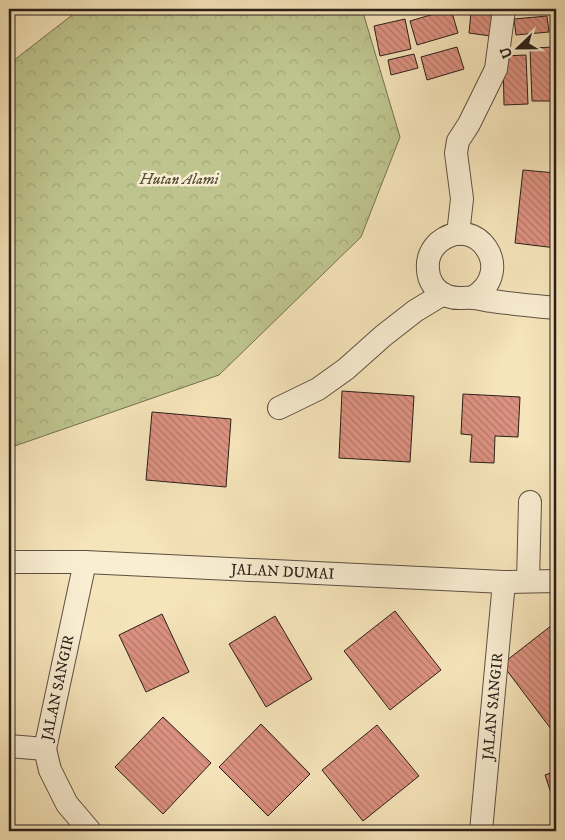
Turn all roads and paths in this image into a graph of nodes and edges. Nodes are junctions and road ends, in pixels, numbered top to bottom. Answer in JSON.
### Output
{"nodes":[{"id":1,"x":504,"y":9,"type":"edge"},
{"id":2,"x":458,"y":234,"type":"junction"},
{"id":3,"x":442,"y":294,"type":"junction"},
{"id":4,"x":472,"y":298,"type":"junction"},
{"id":5,"x":556,"y":308,"type":"edge"},
{"id":6,"x":279,"y":408,"type":"dead end"},
{"id":7,"x":530,"y":502,"type":"dead end"},
{"id":8,"x":9,"y":562,"type":"edge"},
{"id":9,"x":85,"y":562,"type":"junction"},
{"id":10,"x":528,"y":581,"type":"junction"},
{"id":11,"x":556,"y":581,"type":"edge"},
{"id":12,"x":504,"y":582,"type":"junction"},
{"id":13,"x":9,"y":746,"type":"edge"},
{"id":14,"x":45,"y":749,"type":"junction"},
{"id":15,"x":90,"y":831,"type":"edge"},
{"id":16,"x":481,"y":831,"type":"edge"}],
"edges":[{"from":1,"to":2,"type":"street"},
{"from":2,"to":3,"type":"street"},
{"from":2,"to":4,"type":"street"},
{"from":3,"to":4,"type":"street"},
{"from":3,"to":6,"type":"street"},
{"from":4,"to":5,"type":"street"},
{"from":7,"to":10,"type":"street"},
{"from":8,"to":9,"type":"street","name":"JALAN DUMAI"},
{"from":9,"to":12,"type":"street","name":"JALAN DUMAI"},
{"from":9,"to":14,"type":"street","name":"JALAN SANGIR"},
{"from":10,"to":11,"type":"street","name":"JALAN DUMAI"},
{"from":10,"to":12,"type":"street","name":"JALAN DUMAI"},
{"from":12,"to":16,"type":"street","name":"JALAN SANGIR"},
{"from":13,"to":14,"type":"street"},
{"from":14,"to":15,"type":"street","name":"JALAN SANGIR"}]}
